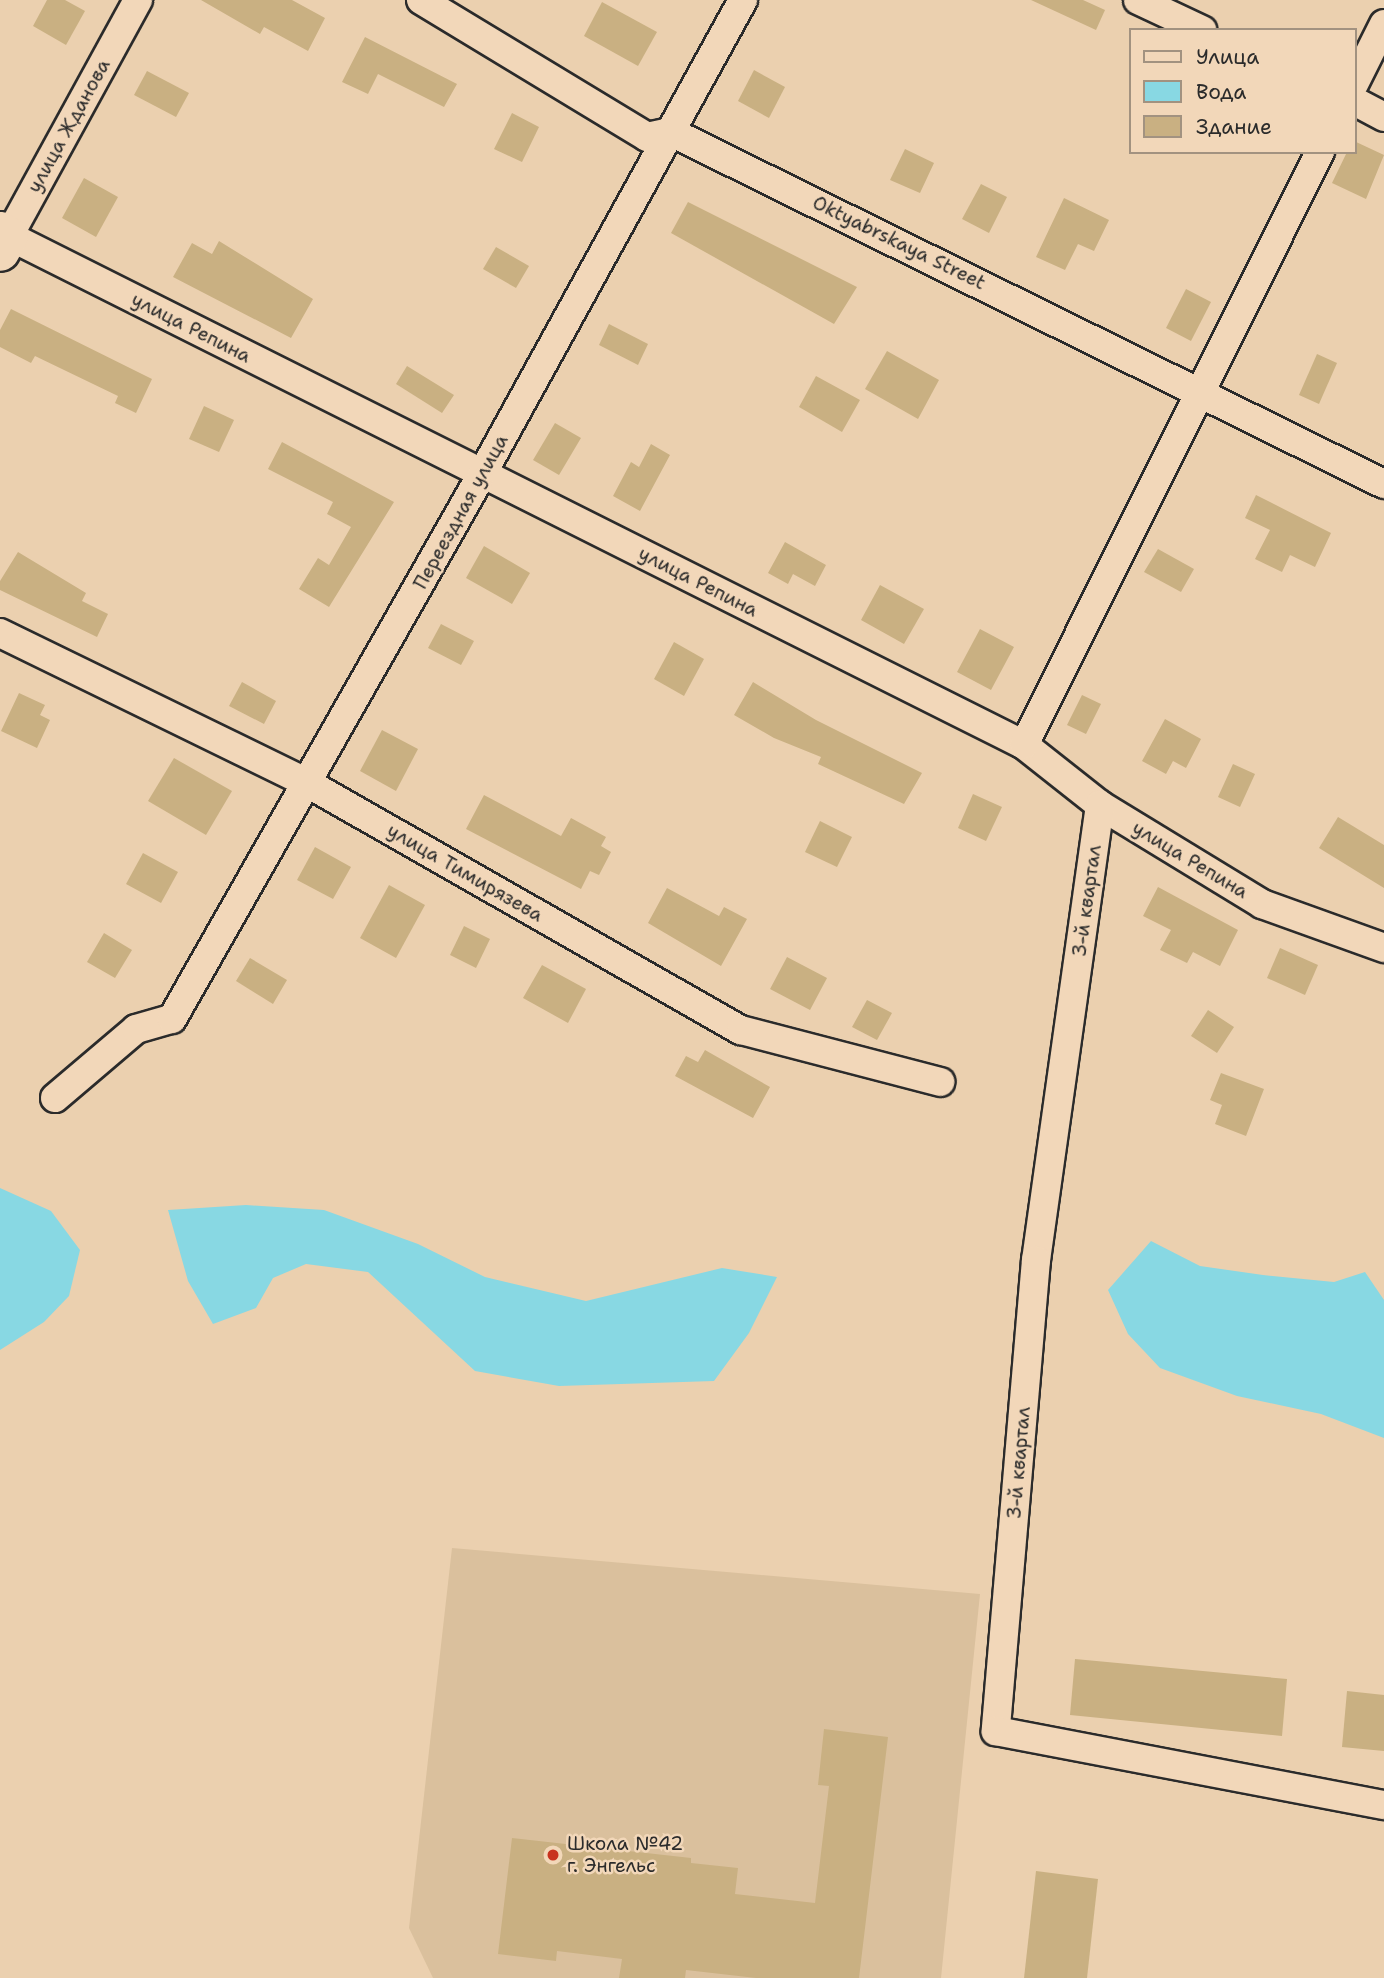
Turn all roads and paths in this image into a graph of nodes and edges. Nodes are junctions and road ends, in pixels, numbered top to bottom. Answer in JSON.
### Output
{"nodes":[{"id":1,"x":138,"y":0,"type":"edge"},
{"id":2,"x":421,"y":0,"type":"edge"},
{"id":3,"x":743,"y":0,"type":"edge"},
{"id":4,"x":1138,"y":0,"type":"edge"},
{"id":5,"x":1384,"y":24,"type":"edge"},
{"id":6,"x":1198,"y":28,"type":"edge"},
{"id":7,"x":1356,"y":80,"type":"edge"},
{"id":8,"x":1356,"y":102,"type":"edge"},
{"id":9,"x":1384,"y":117,"type":"edge"},
{"id":10,"x":671,"y":132,"type":"junction"},
{"id":11,"x":1319,"y":154,"type":"edge"},
{"id":12,"x":3,"y":240,"type":"edge"},
{"id":13,"x":1201,"y":390,"type":"junction"},
{"id":14,"x":482,"y":474,"type":"junction"},
{"id":15,"x":1384,"y":484,"type":"edge"},
{"id":16,"x":0,"y":633,"type":"edge"},
{"id":17,"x":1024,"y":745,"type":"junction"},
{"id":18,"x":309,"y":784,"type":"junction"},
{"id":19,"x":1100,"y":806,"type":"junction"},
{"id":20,"x":1384,"y":948,"type":"edge"},
{"id":21,"x":940,"y":1082,"type":"dead end"},
{"id":22,"x":55,"y":1098,"type":"dead end"},
{"id":23,"x":1384,"y":1805,"type":"edge"}],
"edges":[{"from":1,"to":12,"type":"street","name":"улица Жданова"},
{"from":2,"to":10,"type":"street","name":"Oktyabrskaya Street"},
{"from":3,"to":10,"type":"street","name":"Переездная улица"},
{"from":4,"to":6,"type":"street"},
{"from":5,"to":7,"type":"street"},
{"from":8,"to":9,"type":"street"},
{"from":10,"to":13,"type":"street","name":"Oktyabrskaya Street"},
{"from":10,"to":14,"type":"street","name":"Переездная улица"},
{"from":11,"to":13,"type":"street"},
{"from":12,"to":14,"type":"street","name":"улица Репина"},
{"from":13,"to":15,"type":"street","name":"Oktyabrskaya Street"},
{"from":13,"to":17,"type":"street"},
{"from":14,"to":17,"type":"street","name":"улица Репина"},
{"from":14,"to":18,"type":"street","name":"Переездная улица"},
{"from":16,"to":18,"type":"street","name":"улица Тимирязева"},
{"from":17,"to":19,"type":"street","name":"улица Репина"},
{"from":18,"to":21,"type":"street","name":"улица Тимирязева"},
{"from":18,"to":22,"type":"street","name":"Переездная улица"},
{"from":19,"to":20,"type":"street","name":"улица Репина"},
{"from":19,"to":23,"type":"street","name":"3-й квартал"}]}
